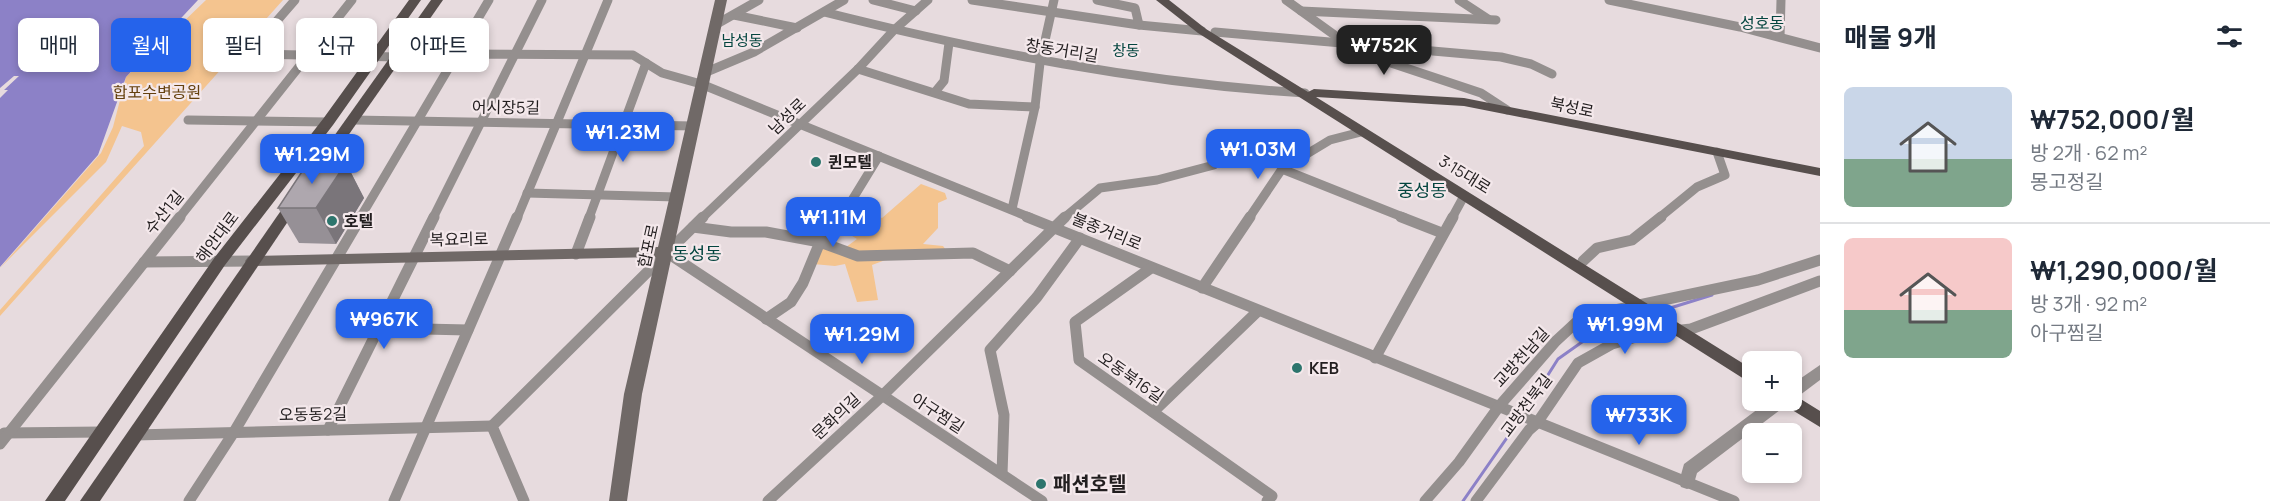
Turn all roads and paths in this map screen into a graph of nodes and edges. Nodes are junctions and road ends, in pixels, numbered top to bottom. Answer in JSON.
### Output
{"nodes":[{"id":1,"x":295,"y":0,"type":"edge"},
{"id":2,"x":352,"y":0,"type":"edge"},
{"id":3,"x":415,"y":0,"type":"edge"},
{"id":4,"x":436,"y":0,"type":"edge"},
{"id":5,"x":489,"y":0,"type":"edge"},
{"id":6,"x":542,"y":0,"type":"edge"},
{"id":7,"x":608,"y":0,"type":"edge"},
{"id":8,"x":721,"y":0,"type":"edge"},
{"id":9,"x":759,"y":0,"type":"edge"},
{"id":10,"x":844,"y":0,"type":"edge"},
{"id":11,"x":873,"y":0,"type":"edge"},
{"id":12,"x":928,"y":0,"type":"edge"},
{"id":13,"x":972,"y":0,"type":"edge"},
{"id":14,"x":1054,"y":0,"type":"edge"},
{"id":15,"x":1097,"y":0,"type":"edge"},
{"id":16,"x":1162,"y":0,"type":"edge"},
{"id":17,"x":1171,"y":0,"type":"edge"},
{"id":18,"x":1286,"y":0,"type":"edge"},
{"id":19,"x":1459,"y":0,"type":"edge"},
{"id":20,"x":1609,"y":0,"type":"edge"},
{"id":21,"x":1780,"y":0,"type":"edge"},
{"id":22,"x":1301,"y":10,"type":"junction"},
{"id":23,"x":824,"y":12,"type":"junction"},
{"id":24,"x":915,"y":12,"type":"junction"},
{"id":25,"x":1051,"y":12,"type":"junction"},
{"id":26,"x":734,"y":15,"type":"junction"},
{"id":27,"x":338,"y":18,"type":"edge"},
{"id":28,"x":424,"y":18,"type":"edge"},
{"id":29,"x":479,"y":18,"type":"edge"},
{"id":30,"x":1139,"y":25,"type":"junction"},
{"id":31,"x":715,"y":26,"type":"junction"},
{"id":32,"x":797,"y":28,"type":"junction"},
{"id":33,"x":894,"y":30,"type":"junction"},
{"id":34,"x":1208,"y":32,"type":"junction"},
{"id":35,"x":1780,"y":37,"type":"junction"},
{"id":36,"x":1342,"y":42,"type":"junction"},
{"id":37,"x":949,"y":43,"type":"junction"},
{"id":38,"x":1820,"y":48,"type":"edge"},
{"id":39,"x":377,"y":53,"type":"edge"},
{"id":40,"x":296,"y":54,"type":"edge"},
{"id":41,"x":489,"y":55,"type":"edge"},
{"id":42,"x":515,"y":55,"type":"junction"},
{"id":43,"x":585,"y":55,"type":"junction"},
{"id":44,"x":646,"y":63,"type":"junction"},
{"id":45,"x":1040,"y":63,"type":"junction"},
{"id":46,"x":858,"y":69,"type":"junction"},
{"id":47,"x":389,"y":70,"type":"edge"},
{"id":48,"x":297,"y":72,"type":"edge"},
{"id":49,"x":364,"y":72,"type":"edge"},
{"id":50,"x":447,"y":72,"type":"edge"},
{"id":51,"x":1552,"y":74,"type":"dead end"},
{"id":52,"x":702,"y":78,"type":"junction"},
{"id":53,"x":935,"y":92,"type":"junction"},
{"id":54,"x":1298,"y":92,"type":"junction"},
{"id":55,"x":1314,"y":93,"type":"junction"},
{"id":56,"x":1035,"y":107,"type":"junction"},
{"id":57,"x":1507,"y":110,"type":"junction"},
{"id":58,"x":188,"y":120,"type":"dead end"},
{"id":59,"x":353,"y":120,"type":"junction"},
{"id":60,"x":257,"y":122,"type":"junction"},
{"id":61,"x":328,"y":122,"type":"junction"},
{"id":62,"x":481,"y":122,"type":"junction"},
{"id":63,"x":624,"y":122,"type":"junction"},
{"id":64,"x":417,"y":123,"type":"junction"},
{"id":65,"x":556,"y":123,"type":"junction"},
{"id":66,"x":800,"y":124,"type":"junction"},
{"id":67,"x":694,"y":126,"type":"junction"},
{"id":68,"x":1361,"y":132,"type":"junction"},
{"id":69,"x":1717,"y":152,"type":"junction"},
{"id":70,"x":879,"y":156,"type":"junction"},
{"id":71,"x":1214,"y":165,"type":"dead end"},
{"id":72,"x":1282,"y":169,"type":"junction"},
{"id":73,"x":1820,"y":172,"type":"edge"},
{"id":74,"x":527,"y":193,"type":"junction"},
{"id":75,"x":597,"y":194,"type":"junction"},
{"id":76,"x":1464,"y":196,"type":"junction"},
{"id":77,"x":677,"y":197,"type":"junction"},
{"id":78,"x":1012,"y":209,"type":"junction"},
{"id":79,"x":693,"y":227,"type":"junction"},
{"id":80,"x":1055,"y":228,"type":"junction"},
{"id":81,"x":1442,"y":233,"type":"junction"},
{"id":82,"x":1080,"y":238,"type":"junction"},
{"id":83,"x":820,"y":242,"type":"junction"},
{"id":84,"x":666,"y":252,"type":"junction"},
{"id":85,"x":576,"y":254,"type":"junction"},
{"id":86,"x":501,"y":256,"type":"junction"},
{"id":87,"x":414,"y":258,"type":"junction"},
{"id":88,"x":337,"y":259,"type":"junction"},
{"id":89,"x":1820,"y":260,"type":"edge"},
{"id":90,"x":220,"y":261,"type":"junction"},
{"id":91,"x":253,"y":261,"type":"junction"},
{"id":92,"x":1583,"y":261,"type":"junction"},
{"id":93,"x":144,"y":262,"type":"junction"},
{"id":94,"x":1151,"y":267,"type":"junction"},
{"id":95,"x":1010,"y":271,"type":"junction"},
{"id":96,"x":1820,"y":281,"type":"edge"},
{"id":97,"x":1202,"y":288,"type":"junction"},
{"id":98,"x":1643,"y":304,"type":"junction"},
{"id":99,"x":1258,"y":311,"type":"junction"},
{"id":100,"x":766,"y":319,"type":"junction"},
{"id":101,"x":379,"y":328,"type":"junction"},
{"id":102,"x":468,"y":330,"type":"junction"},
{"id":103,"x":1684,"y":330,"type":"junction"},
{"id":104,"x":1375,"y":358,"type":"junction"},
{"id":105,"x":1742,"y":362,"type":"edge"},
{"id":106,"x":1742,"y":370,"type":"edge"},
{"id":107,"x":1820,"y":371,"type":"edge"},
{"id":108,"x":1802,"y":386,"type":"edge"},
{"id":109,"x":882,"y":396,"type":"junction"},
{"id":110,"x":1802,"y":402,"type":"edge"},
{"id":111,"x":1802,"y":406,"type":"edge"},
{"id":112,"x":1500,"y":407,"type":"junction"},
{"id":113,"x":1820,"y":410,"type":"edge"},
{"id":114,"x":1769,"y":411,"type":"edge"},
{"id":115,"x":1153,"y":412,"type":"junction"},
{"id":116,"x":1820,"y":420,"type":"edge"},
{"id":117,"x":1535,"y":422,"type":"junction"},
{"id":118,"x":492,"y":426,"type":"junction"},
{"id":119,"x":424,"y":428,"type":"junction"},
{"id":120,"x":328,"y":430,"type":"junction"},
{"id":121,"x":102,"y":432,"type":"junction"},
{"id":122,"x":234,"y":432,"type":"junction"},
{"id":123,"x":4,"y":433,"type":"edge"},
{"id":124,"x":135,"y":435,"type":"junction"},
{"id":125,"x":0,"y":444,"type":"edge"},
{"id":126,"x":1002,"y":474,"type":"junction"},
{"id":127,"x":1687,"y":482,"type":"junction"},
{"id":128,"x":1269,"y":499,"type":"edge"},
{"id":129,"x":54,"y":501,"type":"edge"},
{"id":130,"x":89,"y":501,"type":"edge"},
{"id":131,"x":189,"y":501,"type":"edge"},
{"id":132,"x":394,"y":501,"type":"edge"},
{"id":133,"x":524,"y":501,"type":"edge"},
{"id":134,"x":618,"y":501,"type":"edge"},
{"id":135,"x":768,"y":501,"type":"edge"},
{"id":136,"x":1042,"y":501,"type":"edge"},
{"id":137,"x":1425,"y":501,"type":"edge"},
{"id":138,"x":1476,"y":501,"type":"edge"},
{"id":139,"x":1734,"y":501,"type":"edge"}],
"edges":[{"from":1,"to":40,"type":"street","name":"불종거리로"},
{"from":2,"to":27,"type":"street","name":"수산1길"},
{"from":3,"to":39,"type":"main road","name":"해안대로"},
{"from":4,"to":28,"type":"main road"},
{"from":5,"to":29,"type":"street"},
{"from":6,"to":42,"type":"street"},
{"from":7,"to":43,"type":"street"},
{"from":8,"to":31,"type":"main road","name":"합포로"},
{"from":9,"to":26,"type":"street"},
{"from":10,"to":23,"type":"street"},
{"from":11,"to":24,"type":"street"},
{"from":12,"to":24,"type":"street","name":"남성로"},
{"from":13,"to":25,"type":"street"},
{"from":14,"to":25,"type":"street"},
{"from":15,"to":30,"type":"street"},
{"from":16,"to":34,"type":"main road","name":"3·15대로"},
{"from":17,"to":34,"type":"main road","name":"3·15대로"},
{"from":18,"to":22,"type":"street"},
{"from":19,"to":22,"type":"street"},
{"from":20,"to":35,"type":"street"},
{"from":21,"to":35,"type":"street"},
{"from":22,"to":36,"type":"street"},
{"from":23,"to":32,"type":"street"},
{"from":23,"to":33,"type":"street","name":"창동거리길"},
{"from":24,"to":33,"type":"street","name":"남성로"},
{"from":25,"to":30,"type":"street"},
{"from":25,"to":45,"type":"street"},
{"from":26,"to":31,"type":"street"},
{"from":26,"to":32,"type":"street"},
{"from":30,"to":34,"type":"street"},
{"from":31,"to":52,"type":"main road","name":"합포로"},
{"from":32,"to":52,"type":"street"},
{"from":33,"to":37,"type":"street","name":"창동거리길"},
{"from":33,"to":46,"type":"street","name":"남성로"},
{"from":34,"to":36,"type":"street"},
{"from":34,"to":54,"type":"main road","name":"3·15대로"},
{"from":34,"to":55,"type":"main road","name":"3·15대로"},
{"from":35,"to":38,"type":"street"},
{"from":36,"to":51,"type":"street"},
{"from":36,"to":57,"type":"street"},
{"from":37,"to":45,"type":"street","name":"창동거리길"},
{"from":37,"to":53,"type":"street"},
{"from":41,"to":42,"type":"street","name":"불종거리로"},
{"from":42,"to":43,"type":"street","name":"불종거리로"},
{"from":42,"to":62,"type":"street"},
{"from":43,"to":44,"type":"street","name":"불종거리로"},
{"from":43,"to":65,"type":"street"},
{"from":44,"to":52,"type":"street","name":"불종거리로"},
{"from":44,"to":63,"type":"street"},
{"from":45,"to":54,"type":"street","name":"창동거리길"},
{"from":45,"to":56,"type":"street"},
{"from":46,"to":53,"type":"street"},
{"from":46,"to":66,"type":"street","name":"남성로"},
{"from":47,"to":59,"type":"main road"},
{"from":48,"to":60,"type":"street","name":"수산1길"},
{"from":49,"to":61,"type":"main road","name":"해안대로"},
{"from":50,"to":64,"type":"street"},
{"from":52,"to":66,"type":"street","name":"불종거리로"},
{"from":52,"to":67,"type":"main road","name":"합포로"},
{"from":53,"to":56,"type":"street"},
{"from":54,"to":55,"type":"street","name":"창동거리길"},
{"from":54,"to":68,"type":"main road","name":"3·15대로"},
{"from":55,"to":57,"type":"main road","name":"북성로"},
{"from":55,"to":92,"type":"main road","name":"3·15대로"},
{"from":56,"to":78,"type":"street"},
{"from":57,"to":69,"type":"main road","name":"북성로"},
{"from":58,"to":60,"type":"street"},
{"from":59,"to":64,"type":"street","name":"어시장5길"},
{"from":59,"to":91,"type":"main road"},
{"from":60,"to":61,"type":"street"},
{"from":60,"to":93,"type":"street","name":"수산1길"},
{"from":61,"to":90,"type":"main road","name":"해안대로"},
{"from":62,"to":64,"type":"street","name":"어시장5길"},
{"from":62,"to":65,"type":"street","name":"어시장5길"},
{"from":62,"to":87,"type":"street"},
{"from":63,"to":65,"type":"street","name":"어시장5길"},
{"from":63,"to":67,"type":"street","name":"어시장5길"},
{"from":63,"to":75,"type":"street"},
{"from":64,"to":88,"type":"street"},
{"from":65,"to":74,"type":"street"},
{"from":66,"to":70,"type":"street","name":"불종거리로"},
{"from":66,"to":79,"type":"street","name":"남성로"},
{"from":67,"to":77,"type":"main road","name":"합포로"},
{"from":68,"to":72,"type":"street"},
{"from":68,"to":76,"type":"main road","name":"3·15대로"},
{"from":69,"to":73,"type":"main road","name":"북성로"},
{"from":69,"to":92,"type":"street"},
{"from":70,"to":78,"type":"street","name":"불종거리로"},
{"from":70,"to":83,"type":"street"},
{"from":71,"to":80,"type":"street","name":"문화의길"},
{"from":72,"to":81,"type":"street"},
{"from":72,"to":97,"type":"street"},
{"from":74,"to":75,"type":"street"},
{"from":74,"to":86,"type":"street"},
{"from":75,"to":77,"type":"street"},
{"from":75,"to":85,"type":"street"},
{"from":76,"to":81,"type":"street"},
{"from":76,"to":98,"type":"main road","name":"3·15대로"},
{"from":77,"to":84,"type":"main road","name":"합포로"},
{"from":78,"to":80,"type":"street","name":"불종거리로"},
{"from":79,"to":83,"type":"street"},
{"from":79,"to":84,"type":"street","name":"남성로"},
{"from":80,"to":82,"type":"street","name":"불종거리로"},
{"from":80,"to":95,"type":"street","name":"문화의길"},
{"from":81,"to":104,"type":"street"},
{"from":82,"to":94,"type":"street","name":"불종거리로"},
{"from":82,"to":126,"type":"street"},
{"from":83,"to":95,"type":"street"},
{"from":83,"to":100,"type":"street"},
{"from":84,"to":85,"type":"main road","name":"복요리로"},
{"from":84,"to":100,"type":"street","name":"아구찜길"},
{"from":84,"to":118,"type":"street","name":"남성로"},
{"from":84,"to":134,"type":"main road","name":"합포로"},
{"from":85,"to":86,"type":"main road","name":"복요리로"},
{"from":86,"to":87,"type":"main road","name":"복요리로"},
{"from":86,"to":102,"type":"street"},
{"from":87,"to":88,"type":"main road","name":"복요리로"},
{"from":87,"to":101,"type":"street"},
{"from":88,"to":91,"type":"main road","name":"복요리로"},
{"from":88,"to":122,"type":"street"},
{"from":89,"to":98,"type":"street","name":"교방천남길"},
{"from":90,"to":91,"type":"street"},
{"from":90,"to":93,"type":"street"},
{"from":90,"to":121,"type":"main road","name":"해안대로"},
{"from":91,"to":124,"type":"main road"},
{"from":92,"to":98,"type":"main road","name":"3·15대로"},
{"from":93,"to":123,"type":"street","name":"수산1길"},
{"from":94,"to":97,"type":"street","name":"불종거리로"},
{"from":94,"to":115,"type":"street","name":"오동북16길"},
{"from":95,"to":109,"type":"street","name":"문화의길"},
{"from":96,"to":103,"type":"street","name":"교방천북길"},
{"from":97,"to":99,"type":"street","name":"불종거리로"},
{"from":98,"to":103,"type":"main road","name":"3·15대로"},
{"from":98,"to":112,"type":"street","name":"교방천남길"},
{"from":99,"to":104,"type":"street","name":"불종거리로"},
{"from":99,"to":115,"type":"street"},
{"from":100,"to":109,"type":"street","name":"아구찜길"},
{"from":101,"to":102,"type":"street"},
{"from":101,"to":120,"type":"street"},
{"from":102,"to":119,"type":"street"},
{"from":103,"to":105,"type":"main road","name":"3·15대로"},
{"from":103,"to":106,"type":"main road","name":"3·15대로"},
{"from":103,"to":117,"type":"street","name":"교방천북길"},
{"from":104,"to":112,"type":"street","name":"불종거리로"},
{"from":107,"to":108,"type":"street"},
{"from":109,"to":126,"type":"street","name":"아구찜길"},
{"from":109,"to":135,"type":"street","name":"문화의길"},
{"from":110,"to":113,"type":"main road"},
{"from":111,"to":116,"type":"main road"},
{"from":112,"to":117,"type":"street","name":"불종거리로"},
{"from":112,"to":137,"type":"street","name":"교방천남길"},
{"from":114,"to":127,"type":"street"},
{"from":115,"to":128,"type":"street","name":"오동북16길"},
{"from":117,"to":127,"type":"street"},
{"from":117,"to":138,"type":"street","name":"교방천북길"},
{"from":118,"to":119,"type":"street","name":"오동동2길"},
{"from":118,"to":133,"type":"street"},
{"from":119,"to":120,"type":"street","name":"오동동2길"},
{"from":119,"to":132,"type":"street"},
{"from":120,"to":122,"type":"street","name":"오동동2길"},
{"from":121,"to":123,"type":"street"},
{"from":121,"to":129,"type":"main road","name":"해안대로"},
{"from":122,"to":124,"type":"street","name":"오동동2길"},
{"from":122,"to":131,"type":"street"},
{"from":123,"to":125,"type":"street","name":"수산1길"},
{"from":124,"to":130,"type":"main road"},
{"from":126,"to":136,"type":"street","name":"아구찜길"},
{"from":127,"to":139,"type":"street"}]}
